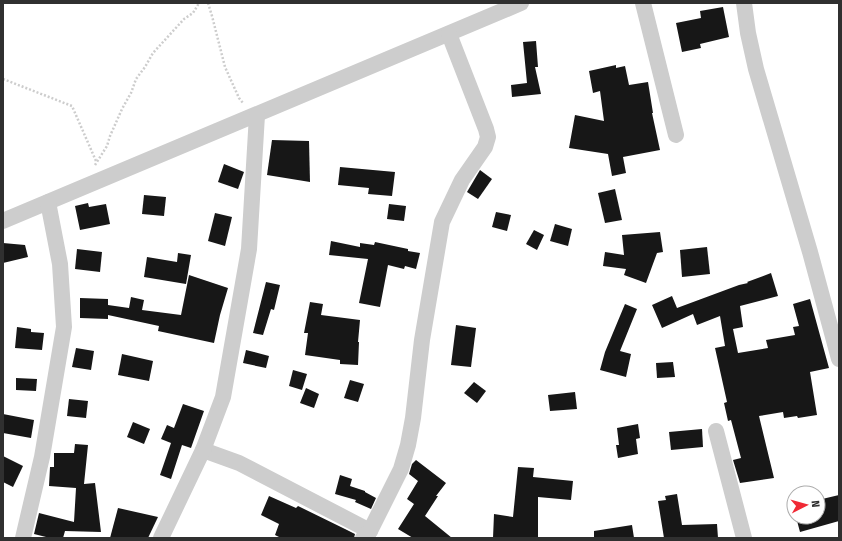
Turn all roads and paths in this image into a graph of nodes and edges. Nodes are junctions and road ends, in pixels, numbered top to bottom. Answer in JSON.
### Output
{"nodes":[{"id":1,"x":200,"y":3,"type":"edge"},
{"id":2,"x":208,"y":3,"type":"edge"},
{"id":3,"x":521,"y":3,"type":"edge"},
{"id":4,"x":643,"y":3,"type":"edge"},
{"id":5,"x":744,"y":3,"type":"edge"},
{"id":6,"x":449,"y":34,"type":"junction"},
{"id":7,"x":3,"y":79,"type":"edge"},
{"id":8,"x":257,"y":115,"type":"junction"},
{"id":9,"x":676,"y":135,"type":"dead end"},
{"id":10,"x":97,"y":162,"type":"junction"},
{"id":11,"x":85,"y":187,"type":"junction"},
{"id":12,"x":48,"y":202,"type":"junction"},
{"id":13,"x":3,"y":221,"type":"edge"},
{"id":14,"x":839,"y":359,"type":"edge"},
{"id":15,"x":716,"y":431,"type":"dead end"},
{"id":16,"x":203,"y":450,"type":"junction"},
{"id":17,"x":366,"y":535,"type":"edge"},
{"id":18,"x":23,"y":538,"type":"edge"},
{"id":19,"x":161,"y":538,"type":"edge"},
{"id":20,"x":744,"y":538,"type":"edge"}],
"edges":[{"from":1,"to":10,"type":"path"},
{"from":2,"to":8,"type":"path"},
{"from":3,"to":6,"type":"street"},
{"from":4,"to":9,"type":"street"},
{"from":5,"to":14,"type":"street"},
{"from":6,"to":8,"type":"street"},
{"from":6,"to":17,"type":"street"},
{"from":7,"to":10,"type":"path"},
{"from":8,"to":11,"type":"street"},
{"from":8,"to":16,"type":"street"},
{"from":10,"to":11,"type":"path"},
{"from":11,"to":12,"type":"street"},
{"from":12,"to":13,"type":"street"},
{"from":12,"to":18,"type":"street"},
{"from":15,"to":20,"type":"street"},
{"from":16,"to":17,"type":"street"},
{"from":16,"to":19,"type":"street"}]}
